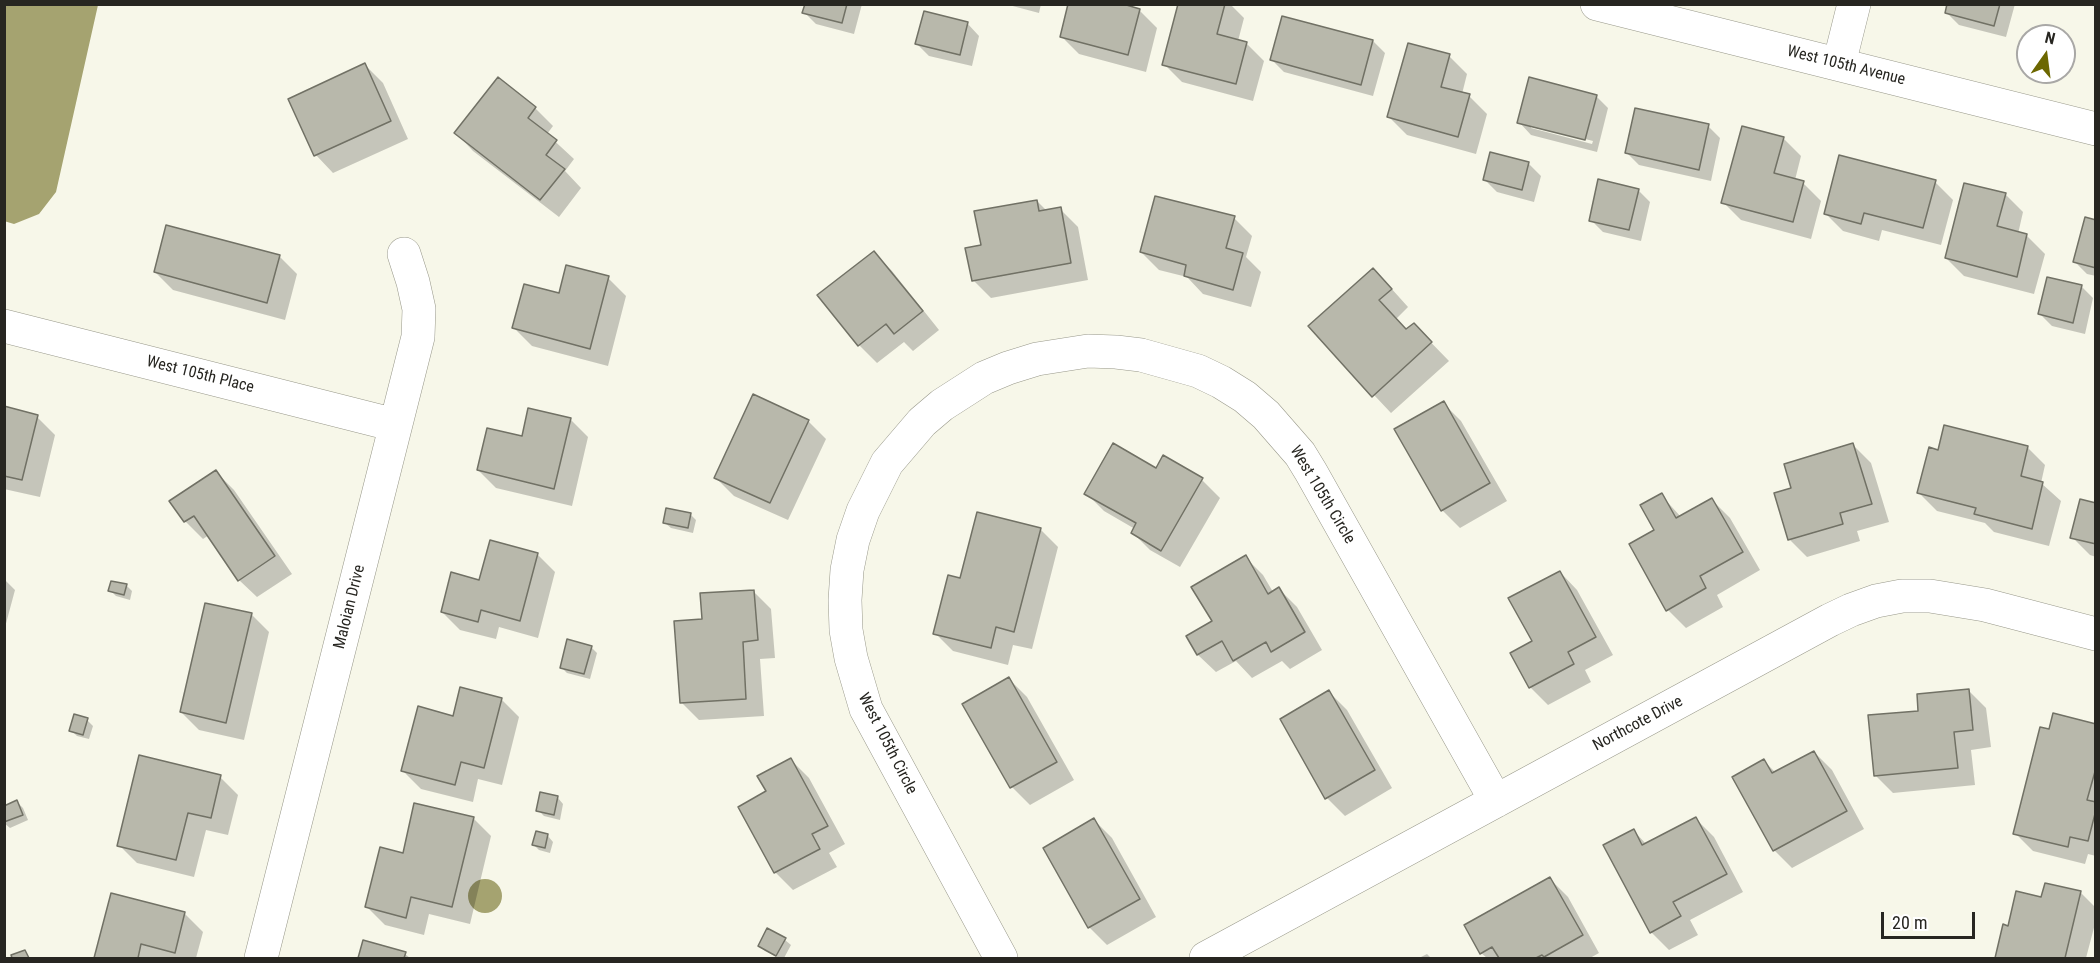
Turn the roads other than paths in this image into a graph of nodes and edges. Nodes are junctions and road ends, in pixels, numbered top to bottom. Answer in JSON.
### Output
{"nodes":[{"id":1,"x":1597,"y":4,"type":"edge"},
{"id":2,"x":1854,"y":4,"type":"edge"},
{"id":3,"x":1839,"y":64,"type":"junction"},
{"id":4,"x":2096,"y":129,"type":"edge"},
{"id":5,"x":404,"y":254,"type":"dead end"},
{"id":6,"x":4,"y":326,"type":"edge"},
{"id":7,"x":395,"y":425,"type":"junction"},
{"id":8,"x":2096,"y":634,"type":"edge"},
{"id":9,"x":1496,"y":801,"type":"junction"},
{"id":10,"x":261,"y":958,"type":"edge"},
{"id":11,"x":1001,"y":958,"type":"edge"},
{"id":12,"x":1206,"y":958,"type":"edge"}],
"edges":[{"from":1,"to":3,"type":"street","name":"West 105th Avenue"},
{"from":2,"to":3,"type":"street"},
{"from":3,"to":4,"type":"street","name":"West 105th Avenue"},
{"from":5,"to":7,"type":"street","name":"Maloian Drive"},
{"from":6,"to":7,"type":"street","name":"West 105th Place"},
{"from":7,"to":10,"type":"street","name":"Maloian Drive"},
{"from":8,"to":9,"type":"street","name":"Northcote Drive"},
{"from":9,"to":11,"type":"street","name":"West 105th Circle"},
{"from":9,"to":12,"type":"street","name":"Northcote Drive"}]}
